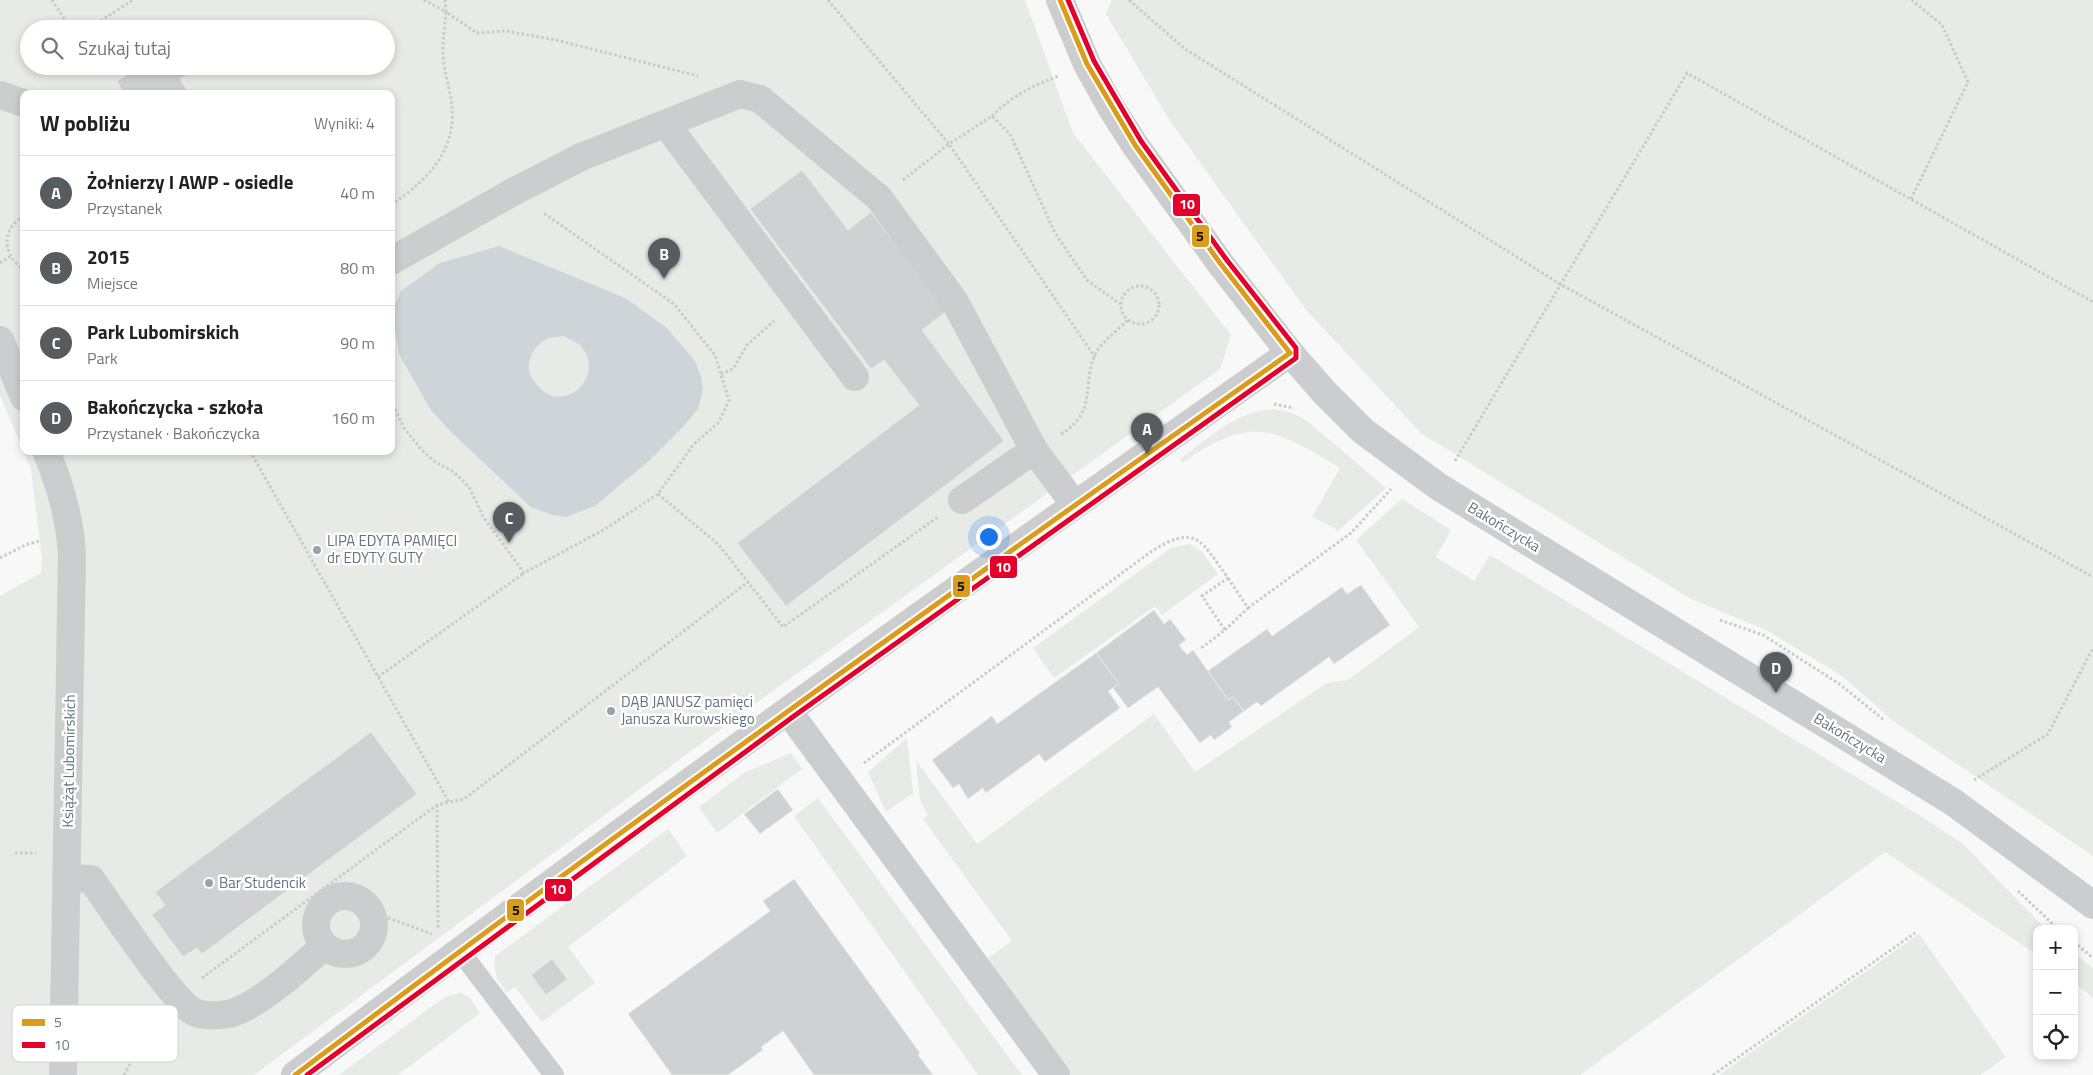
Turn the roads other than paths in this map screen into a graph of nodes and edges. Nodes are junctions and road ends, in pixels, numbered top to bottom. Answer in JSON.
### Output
{"nodes":[{"id":1,"x":1060,"y":0,"type":"edge"},
{"id":2,"x":0,"y":95,"type":"edge"},
{"id":3,"x":20,"y":102,"type":"edge"},
{"id":4,"x":666,"y":124,"type":"junction"},
{"id":5,"x":395,"y":259,"type":"edge"},
{"id":6,"x":0,"y":340,"type":"edge"},
{"id":7,"x":1290,"y":352,"type":"junction"},
{"id":8,"x":855,"y":377,"type":"dead end"},
{"id":9,"x":20,"y":388,"type":"edge"},
{"id":10,"x":1034,"y":450,"type":"junction"},
{"id":11,"x":51,"y":455,"type":"edge"},
{"id":12,"x":962,"y":500,"type":"road end"},
{"id":13,"x":1075,"y":505,"type":"junction"},
{"id":14,"x":788,"y":711,"type":"junction"},
{"id":15,"x":66,"y":878,"type":"junction"},
{"id":16,"x":2093,"y":905,"type":"edge"},
{"id":17,"x":324,"y":946,"type":"junction"},
{"id":18,"x":460,"y":951,"type":"junction"},
{"id":19,"x":64,"y":1005,"type":"edge"},
{"id":20,"x":63,"y":1062,"type":"edge"},
{"id":21,"x":63,"y":1075,"type":"edge"},
{"id":22,"x":295,"y":1075,"type":"edge"},
{"id":23,"x":554,"y":1075,"type":"edge"},
{"id":24,"x":1056,"y":1075,"type":"edge"}],
"edges":[{"from":1,"to":7,"type":"street","name":"Bakończycka"},
{"from":2,"to":3,"type":"street"},
{"from":4,"to":5,"type":"street"},
{"from":4,"to":8,"type":"street"},
{"from":4,"to":10,"type":"street"},
{"from":6,"to":9,"type":"street"},
{"from":7,"to":13,"type":"street"},
{"from":7,"to":16,"type":"street","name":"Bakończycka"},
{"from":10,"to":12,"type":"street"},
{"from":10,"to":13,"type":"street"},
{"from":11,"to":15,"type":"street","name":"Książąt Lubomirskich"},
{"from":13,"to":14,"type":"street"},
{"from":14,"to":18,"type":"street"},
{"from":14,"to":24,"type":"street"},
{"from":15,"to":17,"type":"street"},
{"from":15,"to":19,"type":"street","name":"Książąt Lubomirskich"},
{"from":17,"to":17,"type":"street"},
{"from":18,"to":22,"type":"street"},
{"from":18,"to":23,"type":"lane"},
{"from":20,"to":21,"type":"street","name":"Książąt Lubomirskich"}]}
